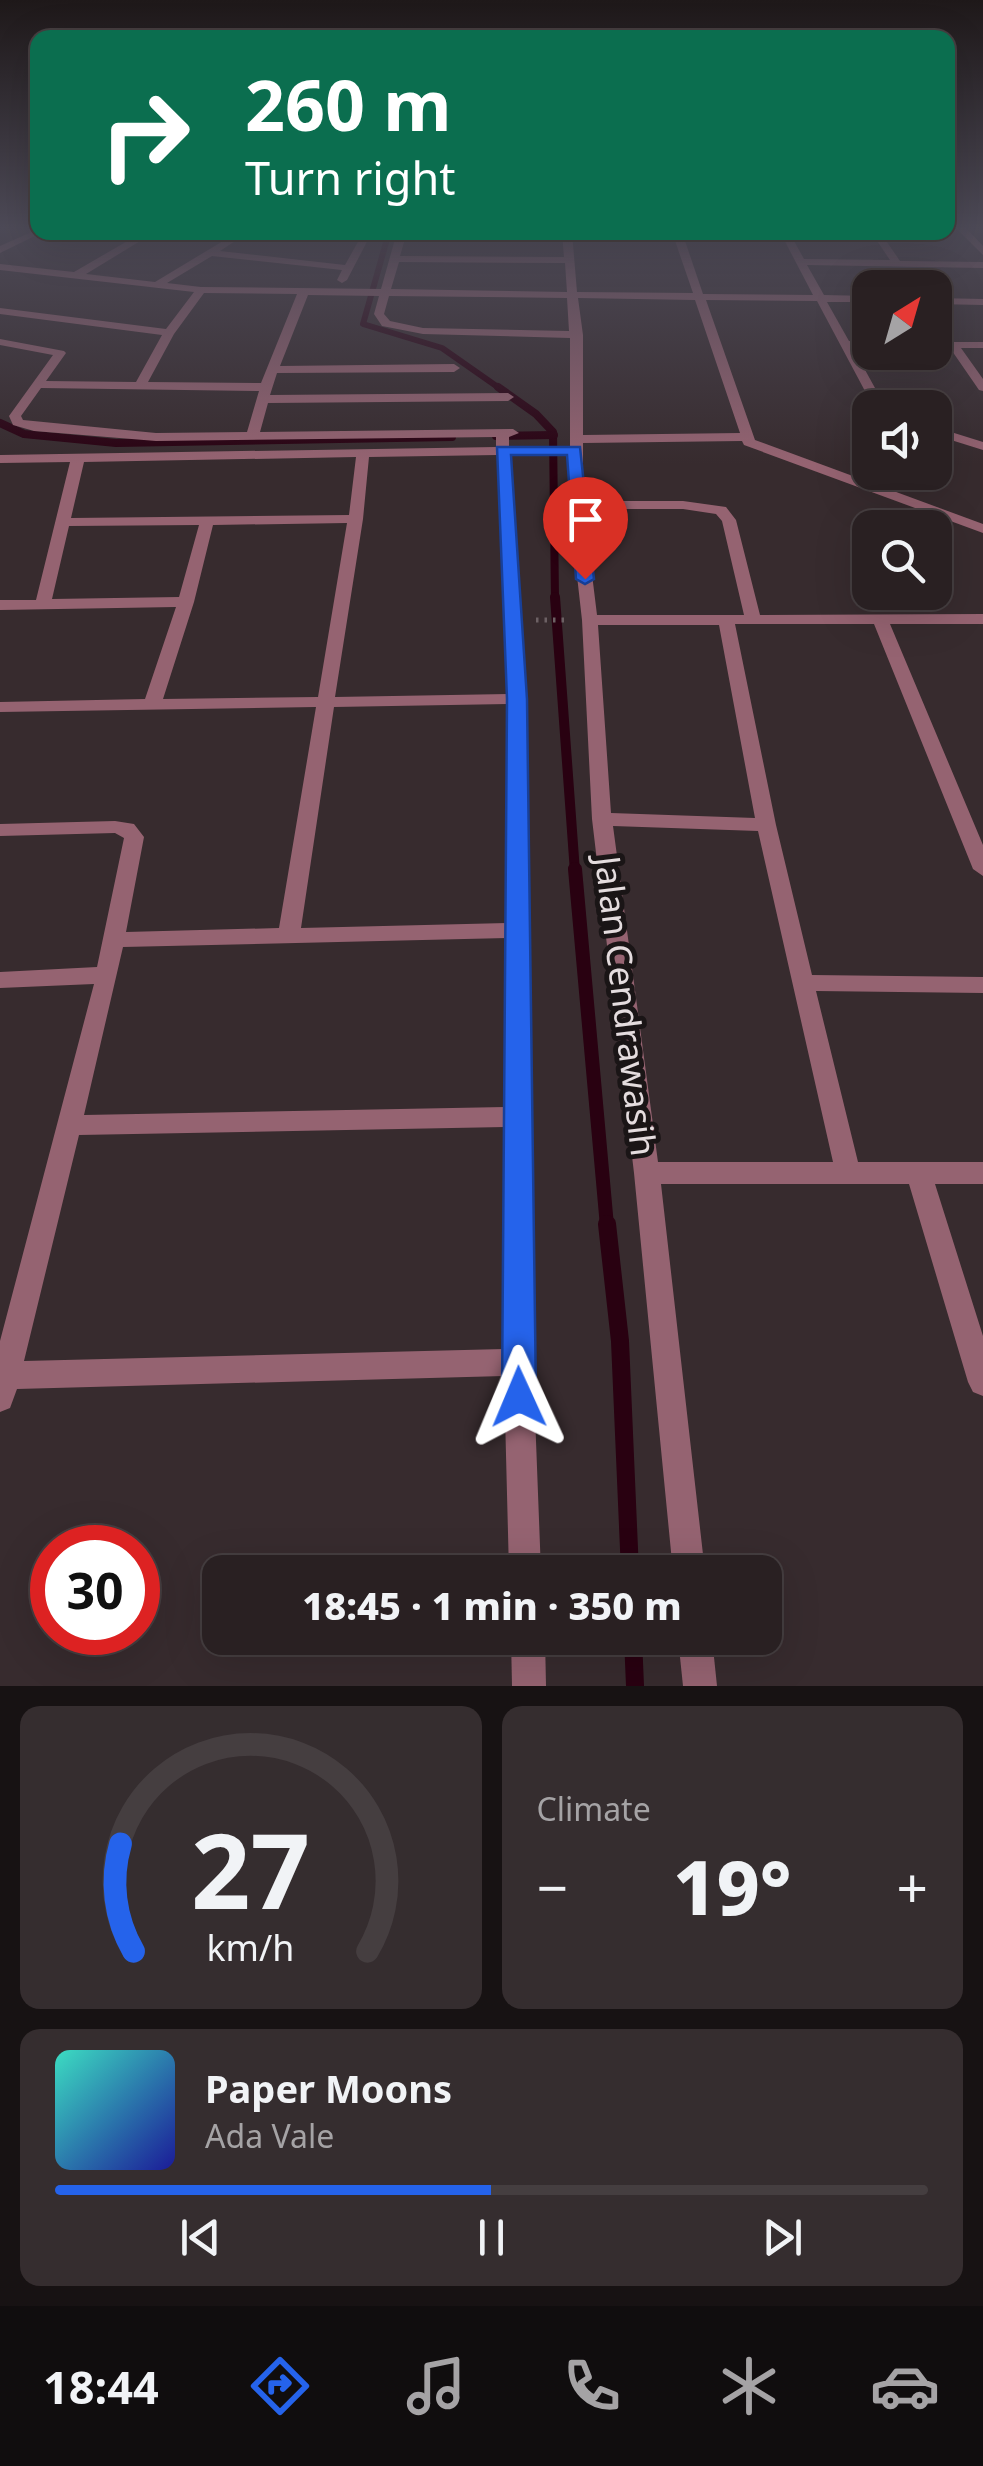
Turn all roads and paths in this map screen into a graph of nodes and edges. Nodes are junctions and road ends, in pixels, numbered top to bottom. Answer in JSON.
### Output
{"nodes":[{"id":1,"x":189,"y":307,"type":"edge"},
{"id":2,"x":298,"y":307,"type":"edge"},
{"id":3,"x":380,"y":307,"type":"edge"},
{"id":4,"x":576,"y":307,"type":"edge"},
{"id":5,"x":701,"y":307,"type":"edge"},
{"id":6,"x":824,"y":307,"type":"edge"},
{"id":7,"x":5,"y":312,"type":"edge"},
{"id":8,"x":0,"y":330,"type":"edge"},
{"id":9,"x":169,"y":333,"type":"junction"},
{"id":10,"x":577,"y":335,"type":"junction"},
{"id":11,"x":0,"y":342,"type":"edge"},
{"id":12,"x":843,"y":344,"type":"junction"},
{"id":13,"x":852,"y":344,"type":"edge"},
{"id":14,"x":953,"y":345,"type":"joint"},
{"id":15,"x":983,"y":345,"type":"edge"},
{"id":16,"x":454,"y":368,"type":"dead end"},
{"id":17,"x":273,"y":370,"type":"junction"},
{"id":18,"x":36,"y":384,"type":"junction"},
{"id":19,"x":140,"y":385,"type":"junction"},
{"id":20,"x":983,"y":387,"type":"edge"},
{"id":21,"x":870,"y":390,"type":"edge"},
{"id":22,"x":264,"y":393,"type":"junction"},
{"id":23,"x":508,"y":397,"type":"dead end"},
{"id":24,"x":952,"y":436,"type":"edge"},
{"id":25,"x":252,"y":437,"type":"junction"},
{"id":26,"x":746,"y":437,"type":"junction"},
{"id":27,"x":505,"y":439,"type":"junction"},
{"id":28,"x":153,"y":445,"type":"junction"},
{"id":29,"x":570,"y":446,"type":"junction"},
{"id":30,"x":983,"y":446,"type":"edge"},
{"id":31,"x":363,"y":452,"type":"junction"},
{"id":32,"x":78,"y":457,"type":"junction"},
{"id":33,"x":0,"y":459,"type":"edge"},
{"id":34,"x":576,"y":505,"type":"junction"},
{"id":35,"x":356,"y":518,"type":"junction"},
{"id":36,"x":207,"y":521,"type":"junction"},
{"id":37,"x":62,"y":522,"type":"junction"},
{"id":38,"x":983,"y":529,"type":"edge"},
{"id":39,"x":186,"y":602,"type":"junction"},
{"id":40,"x":44,"y":604,"type":"junction"},
{"id":41,"x":0,"y":605,"type":"edge"},
{"id":42,"x":590,"y":620,"type":"junction"},
{"id":43,"x":880,"y":620,"type":"junction"},
{"id":44,"x":983,"y":620,"type":"edge"},
{"id":45,"x":726,"y":621,"type":"junction"},
{"id":46,"x":754,"y":621,"type":"junction"},
{"id":47,"x":517,"y":699,"type":"junction"},
{"id":48,"x":326,"y":702,"type":"junction"},
{"id":49,"x":152,"y":705,"type":"junction"},
{"id":50,"x":0,"y":707,"type":"edge"},
{"id":51,"x":602,"y":820,"type":"junction"},
{"id":52,"x":766,"y":824,"type":"junction"},
{"id":53,"x":0,"y":830,"type":"edge"},
{"id":54,"x":983,"y":869,"type":"edge"},
{"id":55,"x":516,"y":930,"type":"junction"},
{"id":56,"x":290,"y":936,"type":"junction"},
{"id":57,"x":114,"y":940,"type":"junction"},
{"id":58,"x":107,"y":974,"type":"junction"},
{"id":59,"x":0,"y":980,"type":"edge"},
{"id":60,"x":804,"y":982,"type":"junction"},
{"id":61,"x":983,"y":985,"type":"edge"},
{"id":62,"x":516,"y":1118,"type":"junction"},
{"id":63,"x":70,"y":1125,"type":"junction"},
{"id":64,"x":918,"y":1172,"type":"junction"},
{"id":65,"x":848,"y":1173,"type":"junction"},
{"id":66,"x":983,"y":1173,"type":"edge"},
{"id":67,"x":647,"y":1174,"type":"junction"},
{"id":68,"x":518,"y":1362,"type":"junction"},
{"id":69,"x":983,"y":1382,"type":"edge"},
{"id":70,"x":3,"y":1386,"type":"edge"},
{"id":71,"x":524,"y":1555,"type":"edge"},
{"id":72,"x":686,"y":1555,"type":"edge"},
{"id":73,"x":528,"y":1655,"type":"edge"},
{"id":74,"x":697,"y":1655,"type":"edge"},
{"id":75,"x":529,"y":1686,"type":"edge"},
{"id":76,"x":700,"y":1686,"type":"edge"}],
"edges":[{"from":1,"to":9,"type":"street"},
{"from":2,"to":17,"type":"street"},
{"from":3,"to":10,"type":"street"},
{"from":4,"to":10,"type":"street","name":"Jalan Cendrawasih"},
{"from":5,"to":26,"type":"street"},
{"from":6,"to":12,"type":"street"},
{"from":7,"to":8,"type":"street"},
{"from":7,"to":9,"type":"street"},
{"from":9,"to":19,"type":"street"},
{"from":10,"to":29,"type":"street","name":"Jalan Cendrawasih"},
{"from":11,"to":18,"type":"street"},
{"from":12,"to":13,"type":"street"},
{"from":12,"to":21,"type":"street"},
{"from":14,"to":15,"type":"street"},
{"from":14,"to":20,"type":"street"},
{"from":16,"to":17,"type":"street"},
{"from":17,"to":22,"type":"street"},
{"from":18,"to":19,"type":"street"},
{"from":18,"to":28,"type":"street"},
{"from":19,"to":22,"type":"street"},
{"from":22,"to":23,"type":"street"},
{"from":22,"to":25,"type":"street"},
{"from":24,"to":30,"type":"street"},
{"from":25,"to":27,"type":"street"},
{"from":25,"to":28,"type":"street"},
{"from":26,"to":29,"type":"street"},
{"from":26,"to":38,"type":"street"},
{"from":27,"to":29,"type":"street"},
{"from":27,"to":31,"type":"street"},
{"from":27,"to":47,"type":"street"},
{"from":28,"to":31,"type":"street"},
{"from":28,"to":32,"type":"street"},
{"from":29,"to":34,"type":"street","name":"Jalan Cendrawasih"},
{"from":31,"to":35,"type":"street"},
{"from":32,"to":33,"type":"street"},
{"from":32,"to":37,"type":"street"},
{"from":34,"to":42,"type":"street","name":"Jalan Cendrawasih"},
{"from":34,"to":46,"type":"street"},
{"from":35,"to":36,"type":"street"},
{"from":35,"to":48,"type":"street"},
{"from":36,"to":37,"type":"street"},
{"from":36,"to":39,"type":"street"},
{"from":37,"to":40,"type":"street"},
{"from":39,"to":40,"type":"street"},
{"from":39,"to":49,"type":"street"},
{"from":40,"to":41,"type":"street"},
{"from":42,"to":45,"type":"street"},
{"from":42,"to":51,"type":"street","name":"Jalan Cendrawasih"},
{"from":43,"to":44,"type":"street"},
{"from":43,"to":46,"type":"street"},
{"from":43,"to":54,"type":"street"},
{"from":45,"to":46,"type":"street"},
{"from":45,"to":52,"type":"street"},
{"from":47,"to":48,"type":"street"},
{"from":47,"to":55,"type":"street"},
{"from":48,"to":49,"type":"street"},
{"from":48,"to":56,"type":"street"},
{"from":49,"to":50,"type":"street"},
{"from":51,"to":52,"type":"street"},
{"from":51,"to":67,"type":"street","name":"Jalan Cendrawasih"},
{"from":52,"to":60,"type":"street"},
{"from":53,"to":57,"type":"street"},
{"from":55,"to":56,"type":"street"},
{"from":55,"to":62,"type":"street"},
{"from":56,"to":57,"type":"street"},
{"from":57,"to":58,"type":"street"},
{"from":58,"to":59,"type":"street"},
{"from":58,"to":63,"type":"street"},
{"from":60,"to":61,"type":"street"},
{"from":60,"to":65,"type":"street"},
{"from":62,"to":63,"type":"street"},
{"from":62,"to":68,"type":"street"},
{"from":63,"to":70,"type":"street"},
{"from":64,"to":65,"type":"street"},
{"from":64,"to":66,"type":"street"},
{"from":64,"to":69,"type":"street"},
{"from":65,"to":67,"type":"street"},
{"from":67,"to":72,"type":"street","name":"Jalan Cendrawasih"},
{"from":68,"to":70,"type":"street"},
{"from":68,"to":71,"type":"street"},
{"from":73,"to":75,"type":"street"},
{"from":74,"to":76,"type":"street"}]}
